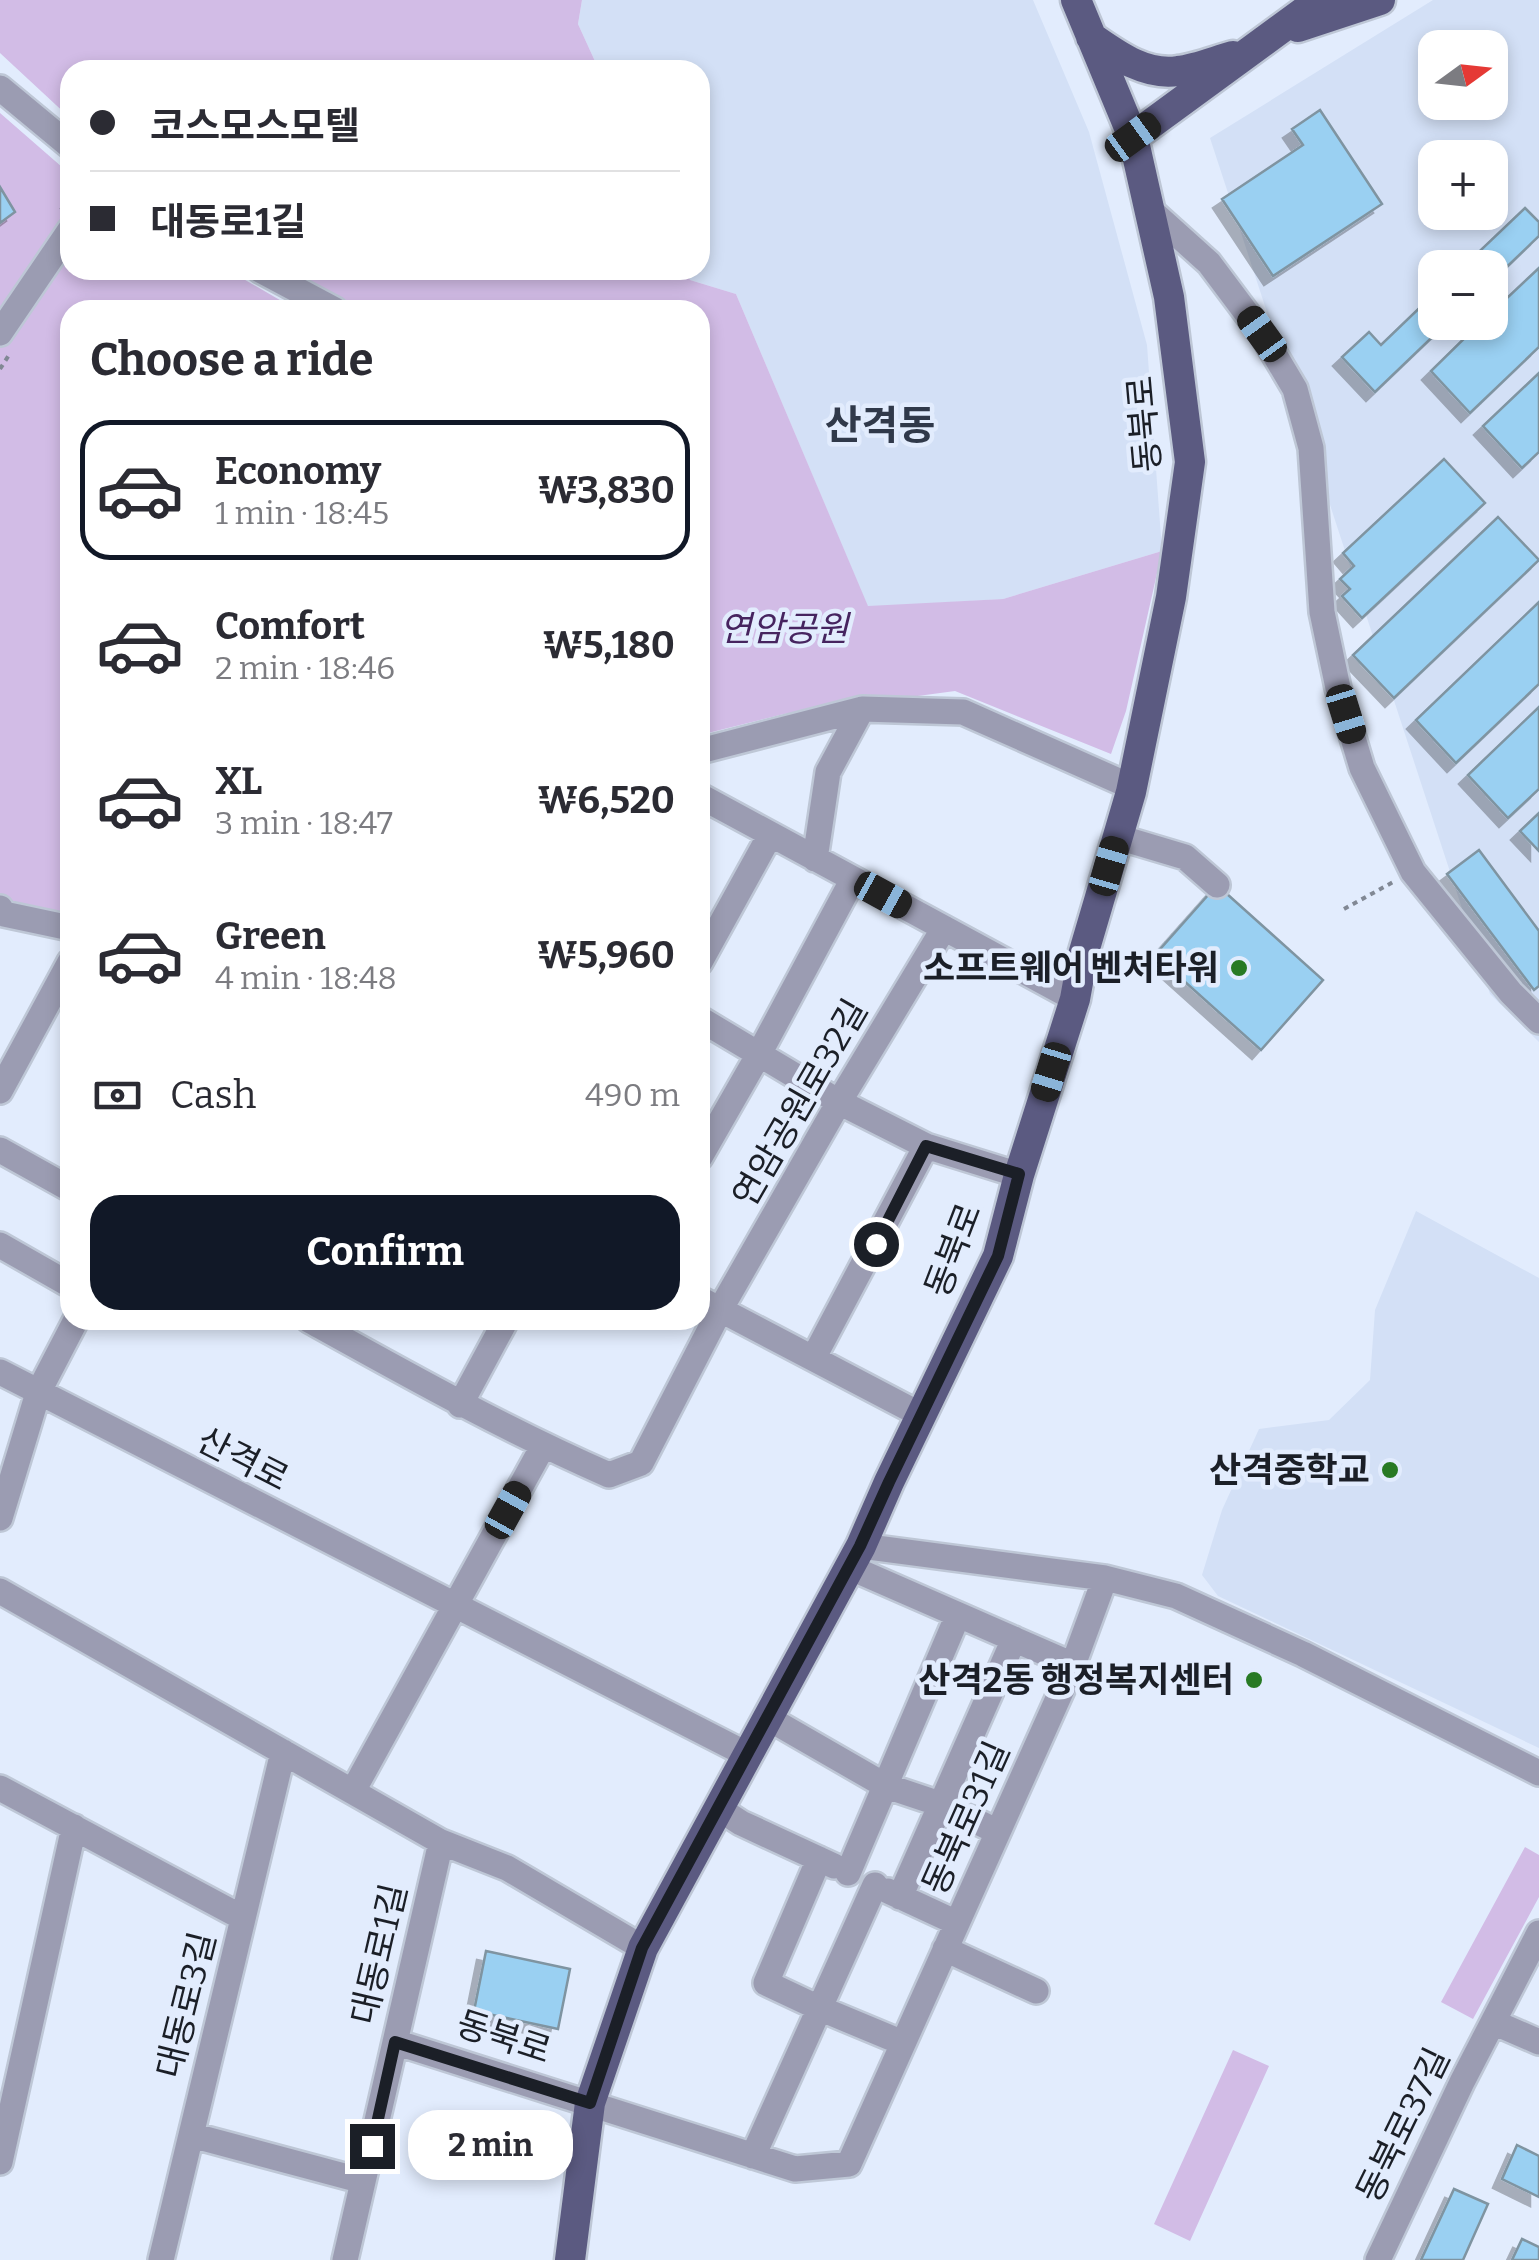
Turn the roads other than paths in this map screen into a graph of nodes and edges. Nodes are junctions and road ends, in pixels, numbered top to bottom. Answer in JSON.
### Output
{"nodes":[{"id":1,"x":1076,"y":0,"type":"edge"},
{"id":2,"x":1320,"y":0,"type":"edge"},
{"id":3,"x":1380,"y":0,"type":"edge"},
{"id":4,"x":1091,"y":37,"type":"junction"},
{"id":5,"x":1261,"y":43,"type":"junction"},
{"id":6,"x":0,"y":88,"type":"edge"},
{"id":7,"x":1133,"y":137,"type":"junction"},
{"id":8,"x":60,"y":138,"type":"edge"},
{"id":9,"x":1149,"y":209,"type":"junction"},
{"id":10,"x":60,"y":245,"type":"edge"},
{"id":11,"x":279,"y":280,"type":"edge"},
{"id":12,"x":316,"y":300,"type":"edge"},
{"id":13,"x":0,"y":333,"type":"edge"},
{"id":14,"x":862,"y":709,"type":"junction"},
{"id":15,"x":710,"y":749,"type":"edge"},
{"id":16,"x":1132,"y":787,"type":"junction"},
{"id":17,"x":710,"y":801,"type":"edge"},
{"id":18,"x":770,"y":834,"type":"junction"},
{"id":19,"x":1118,"y":836,"type":"junction"},
{"id":20,"x":816,"y":859,"type":"junction"},
{"id":21,"x":853,"y":879,"type":"junction"},
{"id":22,"x":1217,"y":885,"type":"dead end"},
{"id":23,"x":0,"y":908,"type":"edge"},
{"id":24,"x":60,"y":926,"type":"edge"},
{"id":25,"x":944,"y":928,"type":"junction"},
{"id":26,"x":710,"y":944,"type":"edge"},
{"id":27,"x":60,"y":980,"type":"edge"},
{"id":28,"x":1074,"y":999,"type":"junction"},
{"id":29,"x":1539,"y":1021,"type":"edge"},
{"id":30,"x":710,"y":1025,"type":"edge"},
{"id":31,"x":759,"y":1054,"type":"junction"},
{"id":32,"x":0,"y":1091,"type":"edge"},
{"id":33,"x":839,"y":1102,"type":"junction"},
{"id":34,"x":710,"y":1139,"type":"edge"},
{"id":35,"x":926,"y":1146,"type":"junction"},
{"id":36,"x":0,"y":1150,"type":"edge"},
{"id":37,"x":1019,"y":1174,"type":"junction"},
{"id":38,"x":60,"y":1184,"type":"edge"},
{"id":39,"x":0,"y":1246,"type":"edge"},
{"id":40,"x":60,"y":1280,"type":"edge"},
{"id":41,"x":710,"y":1304,"type":"edge"},
{"id":42,"x":71,"y":1330,"type":"edge"},
{"id":43,"x":327,"y":1330,"type":"edge"},
{"id":44,"x":501,"y":1330,"type":"edge"},
{"id":45,"x":699,"y":1330,"type":"edge"},
{"id":46,"x":814,"y":1357,"type":"junction"},
{"id":47,"x":0,"y":1372,"type":"edge"},
{"id":48,"x":38,"y":1392,"type":"junction"},
{"id":49,"x":460,"y":1404,"type":"junction"},
{"id":50,"x":921,"y":1415,"type":"junction"},
{"id":51,"x":542,"y":1446,"type":"junction"},
{"id":52,"x":1,"y":1514,"type":"edge"},
{"id":53,"x":855,"y":1557,"type":"junction"},
{"id":54,"x":1105,"y":1578,"type":"junction"},
{"id":55,"x":0,"y":1591,"type":"edge"},
{"id":56,"x":455,"y":1606,"type":"junction"},
{"id":57,"x":958,"y":1616,"type":"junction"},
{"id":58,"x":1014,"y":1640,"type":"junction"},
{"id":59,"x":1073,"y":1665,"type":"junction"},
{"id":60,"x":768,"y":1718,"type":"junction"},
{"id":61,"x":283,"y":1752,"type":"junction"},
{"id":62,"x":746,"y":1754,"type":"junction"},
{"id":63,"x":1539,"y":1773,"type":"edge"},
{"id":64,"x":886,"y":1786,"type":"junction"},
{"id":65,"x":0,"y":1788,"type":"edge"},
{"id":66,"x":353,"y":1791,"type":"junction"},
{"id":67,"x":943,"y":1805,"type":"junction"},
{"id":68,"x":718,"y":1808,"type":"junction"},
{"id":69,"x":74,"y":1828,"type":"junction"},
{"id":70,"x":998,"y":1832,"type":"junction"},
{"id":71,"x":441,"y":1842,"type":"junction"},
{"id":72,"x":819,"y":1860,"type":"junction"},
{"id":73,"x":848,"y":1872,"type":"junction"},
{"id":74,"x":875,"y":1885,"type":"junction"},
{"id":75,"x":900,"y":1896,"type":"junction"},
{"id":76,"x":243,"y":1918,"type":"junction"},
{"id":77,"x":957,"y":1923,"type":"junction"},
{"id":78,"x":1539,"y":1933,"type":"edge"},
{"id":79,"x":642,"y":1948,"type":"junction"},
{"id":80,"x":946,"y":1949,"type":"junction"},
{"id":81,"x":1036,"y":1991,"type":"dead end"},
{"id":82,"x":820,"y":2008,"type":"junction"},
{"id":83,"x":1493,"y":2022,"type":"junction"},
{"id":84,"x":395,"y":2042,"type":"junction"},
{"id":85,"x":1539,"y":2042,"type":"edge"},
{"id":86,"x":903,"y":2043,"type":"junction"},
{"id":87,"x":590,"y":2103,"type":"junction"},
{"id":88,"x":191,"y":2134,"type":"junction"},
{"id":89,"x":753,"y":2156,"type":"junction"},
{"id":90,"x":0,"y":2162,"type":"edge"},
{"id":91,"x":364,"y":2181,"type":"junction"},
{"id":92,"x":161,"y":2260,"type":"edge"},
{"id":93,"x":345,"y":2260,"type":"edge"},
{"id":94,"x":570,"y":2260,"type":"edge"},
{"id":95,"x":1378,"y":2260,"type":"edge"}],
"edges":[{"from":1,"to":4,"type":"main road","name":"동북로"},
{"from":2,"to":5,"type":"main road"},
{"from":3,"to":5,"type":"main road"},
{"from":4,"to":5,"type":"main road"},
{"from":4,"to":7,"type":"main road","name":"동북로"},
{"from":5,"to":7,"type":"main road"},
{"from":6,"to":8,"type":"street"},
{"from":7,"to":9,"type":"main road","name":"동북로"},
{"from":9,"to":16,"type":"main road","name":"동북로"},
{"from":9,"to":29,"type":"street"},
{"from":10,"to":13,"type":"street"},
{"from":11,"to":12,"type":"street"},
{"from":14,"to":15,"type":"street"},
{"from":14,"to":16,"type":"street"},
{"from":14,"to":20,"type":"street"},
{"from":16,"to":19,"type":"main road","name":"동북로"},
{"from":17,"to":18,"type":"street"},
{"from":18,"to":20,"type":"street"},
{"from":18,"to":26,"type":"street"},
{"from":19,"to":22,"type":"street"},
{"from":19,"to":28,"type":"main road","name":"동북로"},
{"from":20,"to":21,"type":"street"},
{"from":21,"to":25,"type":"street"},
{"from":21,"to":31,"type":"street"},
{"from":23,"to":24,"type":"street"},
{"from":25,"to":28,"type":"street"},
{"from":25,"to":33,"type":"street","name":"연암공원로32길"},
{"from":27,"to":32,"type":"street"},
{"from":28,"to":37,"type":"main road","name":"동북로"},
{"from":30,"to":31,"type":"street"},
{"from":31,"to":33,"type":"street"},
{"from":31,"to":34,"type":"street"},
{"from":33,"to":35,"type":"street"},
{"from":33,"to":41,"type":"street","name":"연암공원로32길"},
{"from":35,"to":37,"type":"street"},
{"from":35,"to":46,"type":"street"},
{"from":36,"to":38,"type":"street"},
{"from":37,"to":50,"type":"main road","name":"동북로"},
{"from":39,"to":40,"type":"street"},
{"from":41,"to":46,"type":"street"},
{"from":42,"to":48,"type":"street"},
{"from":43,"to":49,"type":"street","name":"연암공원로32길"},
{"from":44,"to":49,"type":"street"},
{"from":45,"to":51,"type":"street","name":"연암공원로32길"},
{"from":46,"to":50,"type":"street"},
{"from":47,"to":48,"type":"street","name":"산격로"},
{"from":48,"to":52,"type":"street"},
{"from":48,"to":56,"type":"street","name":"산격로"},
{"from":49,"to":51,"type":"street","name":"연암공원로32길"},
{"from":50,"to":53,"type":"main road","name":"동북로"},
{"from":51,"to":56,"type":"street"},
{"from":53,"to":54,"type":"street"},
{"from":53,"to":57,"type":"street"},
{"from":53,"to":60,"type":"main road","name":"동북로"},
{"from":54,"to":59,"type":"street","name":"동북로31길"},
{"from":54,"to":63,"type":"street"},
{"from":55,"to":61,"type":"street"},
{"from":56,"to":62,"type":"street","name":"산격로"},
{"from":56,"to":66,"type":"street"},
{"from":57,"to":58,"type":"street"},
{"from":57,"to":64,"type":"street"},
{"from":58,"to":59,"type":"street"},
{"from":58,"to":67,"type":"street"},
{"from":59,"to":70,"type":"street","name":"동북로31길"},
{"from":60,"to":62,"type":"main road","name":"동북로"},
{"from":60,"to":64,"type":"street"},
{"from":61,"to":66,"type":"street"},
{"from":61,"to":76,"type":"street"},
{"from":62,"to":68,"type":"main road","name":"동북로"},
{"from":64,"to":67,"type":"street"},
{"from":64,"to":73,"type":"street"},
{"from":65,"to":69,"type":"street","name":"대동로3길"},
{"from":66,"to":71,"type":"street"},
{"from":67,"to":70,"type":"street"},
{"from":67,"to":75,"type":"street"},
{"from":68,"to":72,"type":"street"},
{"from":68,"to":79,"type":"main road","name":"동북로"},
{"from":69,"to":76,"type":"street","name":"대동로3길"},
{"from":69,"to":90,"type":"street"},
{"from":70,"to":77,"type":"street","name":"동북로31길"},
{"from":71,"to":79,"type":"street"},
{"from":71,"to":84,"type":"street","name":"대동로1길"},
{"from":72,"to":73,"type":"street"},
{"from":72,"to":82,"type":"street"},
{"from":73,"to":74,"type":"street"},
{"from":74,"to":75,"type":"street"},
{"from":74,"to":82,"type":"street"},
{"from":75,"to":77,"type":"street"},
{"from":76,"to":88,"type":"street","name":"대동로3길"},
{"from":77,"to":80,"type":"street","name":"동북로31길"},
{"from":78,"to":83,"type":"street","name":"동북로37길"},
{"from":79,"to":87,"type":"main road","name":"동북로"},
{"from":80,"to":81,"type":"street"},
{"from":80,"to":86,"type":"street","name":"동북로31길"},
{"from":82,"to":86,"type":"street"},
{"from":82,"to":89,"type":"street"},
{"from":83,"to":85,"type":"street","name":"동북로37길"},
{"from":83,"to":95,"type":"street","name":"동북로37길"},
{"from":84,"to":87,"type":"street","name":"동북로"},
{"from":84,"to":91,"type":"street","name":"대동로1길"},
{"from":86,"to":89,"type":"street","name":"동북로31길"},
{"from":87,"to":89,"type":"street","name":"동북로31길"},
{"from":87,"to":94,"type":"main road","name":"동북로"},
{"from":88,"to":91,"type":"street"},
{"from":88,"to":92,"type":"street","name":"대동로3길"},
{"from":91,"to":93,"type":"street","name":"대동로1길"}]}
